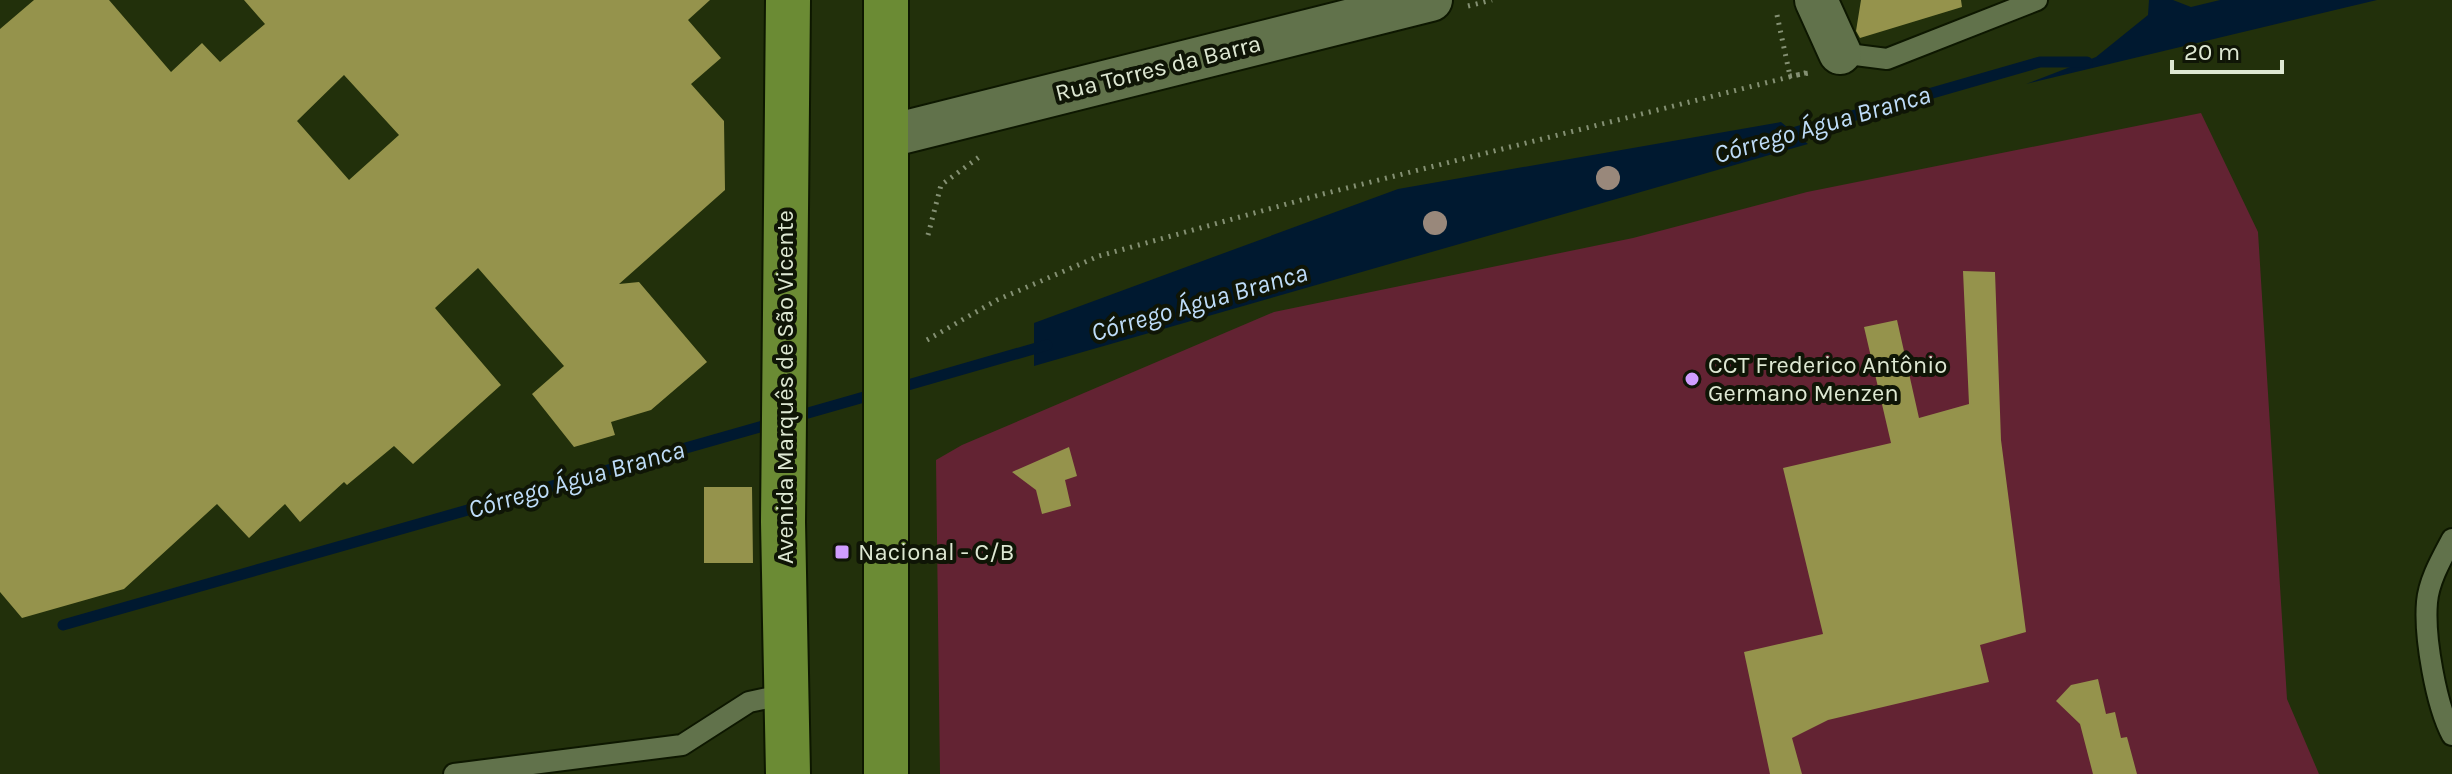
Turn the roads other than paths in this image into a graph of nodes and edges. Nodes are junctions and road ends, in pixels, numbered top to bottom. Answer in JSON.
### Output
{"nodes":[{"id":1,"x":788,"y":0,"type":"edge"},
{"id":2,"x":886,"y":0,"type":"edge"},
{"id":3,"x":1816,"y":0,"type":"edge"},
{"id":4,"x":2037,"y":0,"type":"edge"},
{"id":5,"x":1445,"y":4,"type":"edge"},
{"id":6,"x":1840,"y":53,"type":"joint"},
{"id":7,"x":885,"y":137,"type":"junction"},
{"id":8,"x":2452,"y":539,"type":"edge"},
{"id":9,"x":786,"y":694,"type":"junction"},
{"id":10,"x":2452,"y":735,"type":"edge"},
{"id":11,"x":454,"y":774,"type":"edge"},
{"id":12,"x":788,"y":774,"type":"edge"},
{"id":13,"x":886,"y":774,"type":"edge"}],
"edges":[{"from":1,"to":9,"type":"main road","name":"Avenida Marquês de São Vicente"},
{"from":2,"to":7,"type":"main road"},
{"from":3,"to":6,"type":"street"},
{"from":4,"to":6,"type":"lane"},
{"from":5,"to":7,"type":"street","name":"Rua Torres da Barra"},
{"from":7,"to":13,"type":"main road"},
{"from":8,"to":10,"type":"lane"},
{"from":9,"to":11,"type":"lane"},
{"from":9,"to":12,"type":"main road","name":"Avenida Marquês de São Vicente"}]}
